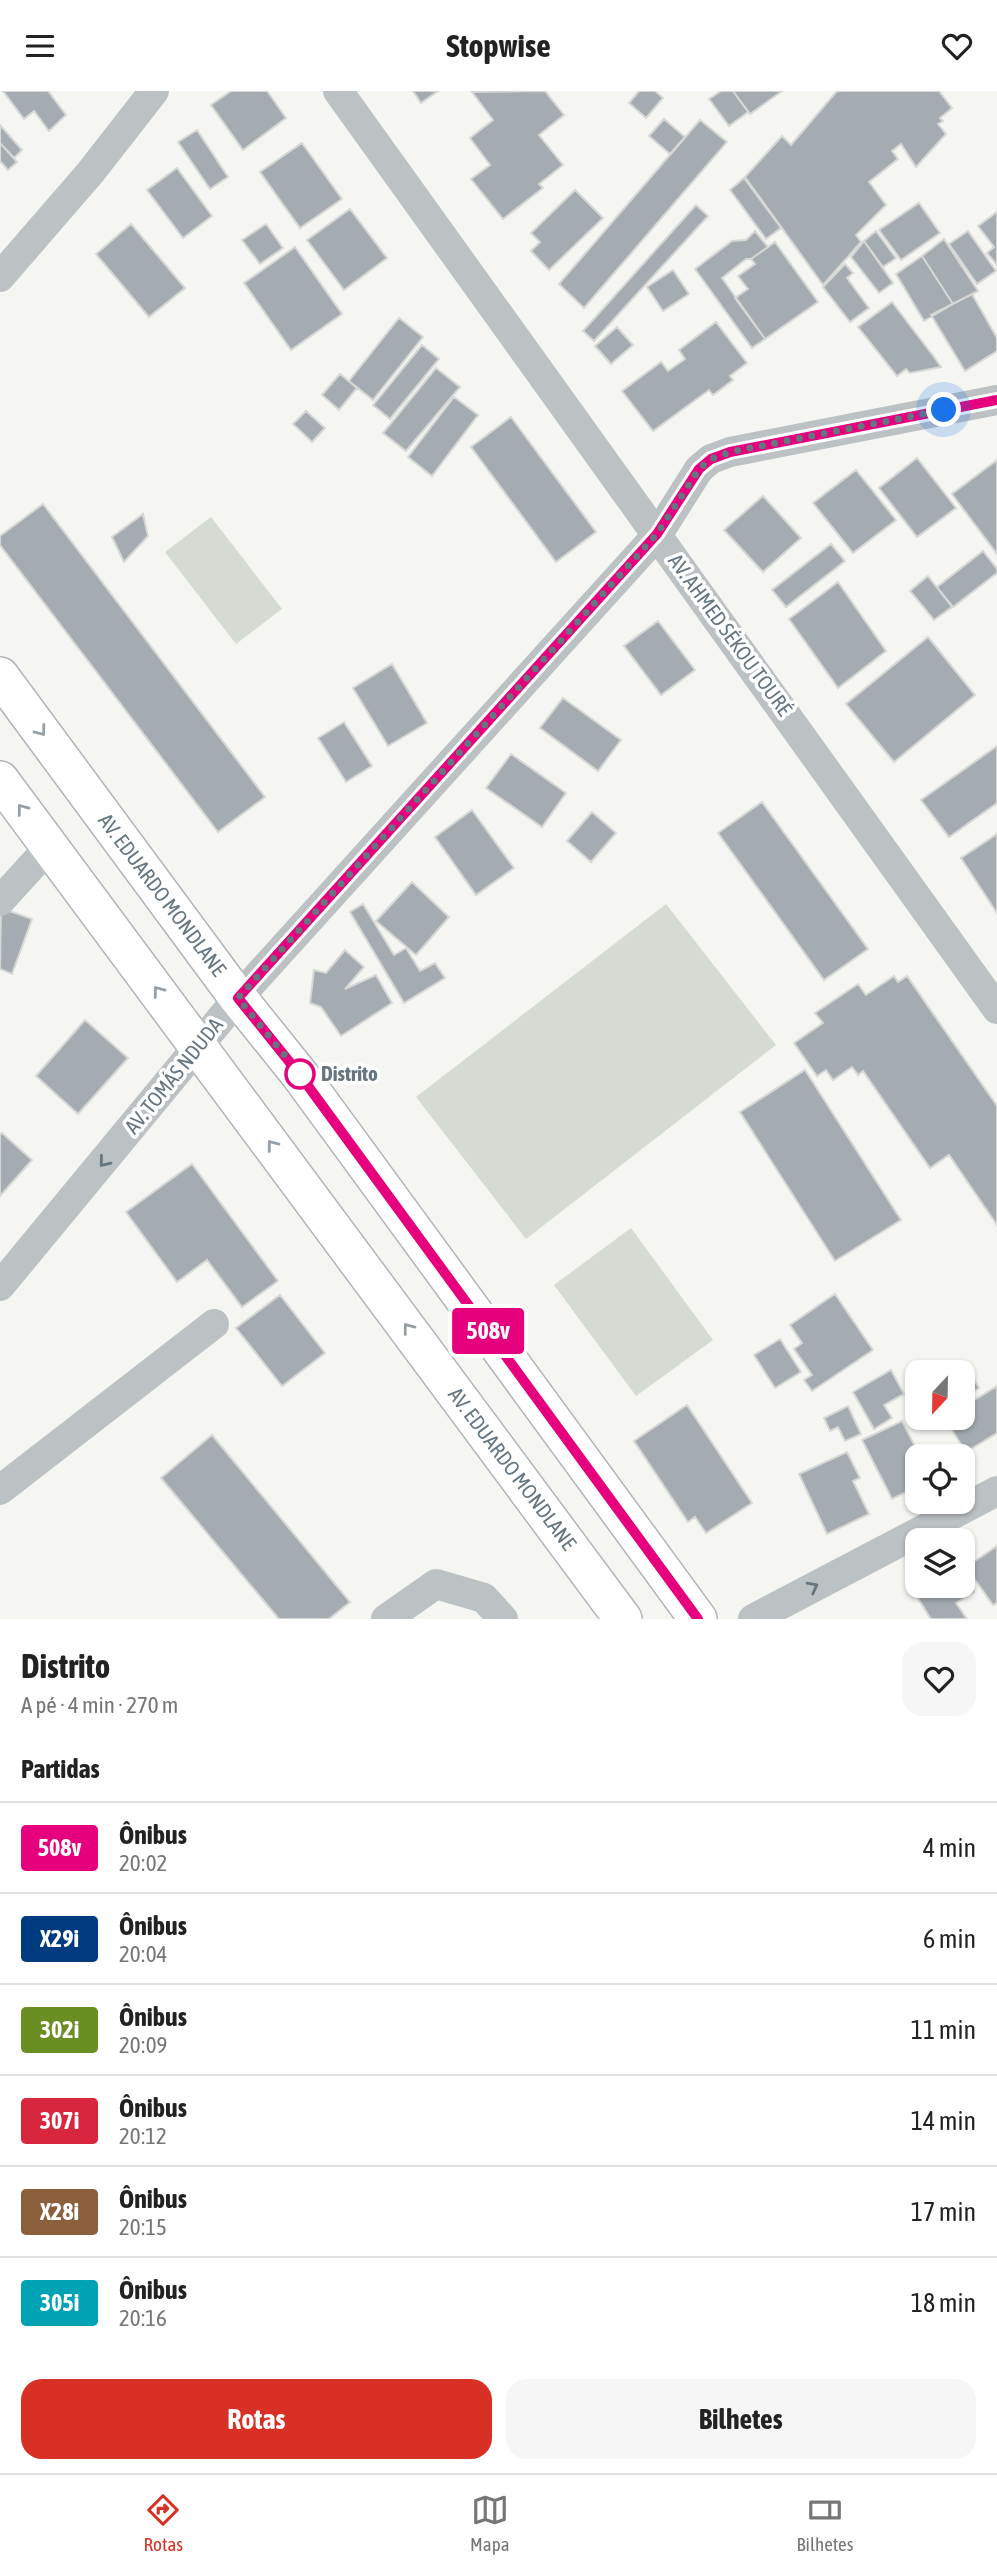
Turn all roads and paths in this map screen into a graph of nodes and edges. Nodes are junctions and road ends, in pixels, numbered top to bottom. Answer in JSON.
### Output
{"nodes":[{"id":1,"x":153,"y":91,"type":"edge"},
{"id":2,"x":338,"y":91,"type":"edge"},
{"id":3,"x":0,"y":277,"type":"edge"},
{"id":4,"x":997,"y":400,"type":"edge"},
{"id":5,"x":657,"y":534,"type":"junction"},
{"id":6,"x":0,"y":676,"type":"edge"},
{"id":7,"x":0,"y":780,"type":"edge"},
{"id":8,"x":50,"y":846,"type":"junction"},
{"id":9,"x":0,"y":901,"type":"edge"},
{"id":10,"x":238,"y":998,"type":"junction"},
{"id":11,"x":997,"y":1009,"type":"edge"},
{"id":12,"x":198,"y":1046,"type":"junction"},
{"id":13,"x":0,"y":1286,"type":"edge"},
{"id":14,"x":214,"y":1324,"type":"dead end"},
{"id":15,"x":0,"y":1490,"type":"edge"},
{"id":16,"x":997,"y":1491,"type":"edge"},
{"id":17,"x":622,"y":1618,"type":"edge"},
{"id":18,"x":386,"y":1619,"type":"edge"},
{"id":19,"x":503,"y":1619,"type":"edge"},
{"id":20,"x":698,"y":1619,"type":"edge"},
{"id":21,"x":753,"y":1619,"type":"edge"}],
"edges":[{"from":1,"to":3,"type":"street"},
{"from":2,"to":5,"type":"street","name":"AV. AHMED SÉKOU TOURÉ"},
{"from":4,"to":5,"type":"street","name":"AV. TOMÁS NDUDA"},
{"from":5,"to":10,"type":"street","name":"AV. TOMÁS NDUDA"},
{"from":5,"to":11,"type":"street","name":"AV. AHMED SÉKOU TOURÉ"},
{"from":6,"to":10,"type":"main road","name":"AV. EDUARDO MONDLANE","one_way":true},
{"from":8,"to":7,"type":"main road","name":"AV. EDUARDO MONDLANE","one_way":true},
{"from":8,"to":9,"type":"street"},
{"from":12,"to":8,"type":"main road","name":"AV. EDUARDO MONDLANE","one_way":true},
{"from":10,"to":12,"type":"street","name":"AV. TOMÁS NDUDA"},
{"from":10,"to":20,"type":"main road","name":"AV. EDUARDO MONDLANE"},
{"from":12,"to":13,"type":"street","name":"AV. TOMÁS NDUDA","one_way":true},
{"from":17,"to":12,"type":"main road","name":"AV. EDUARDO MONDLANE","one_way":true},
{"from":14,"to":15,"type":"street"},
{"from":21,"to":16,"type":"street","one_way":true},
{"from":18,"to":19,"type":"street"}]}
